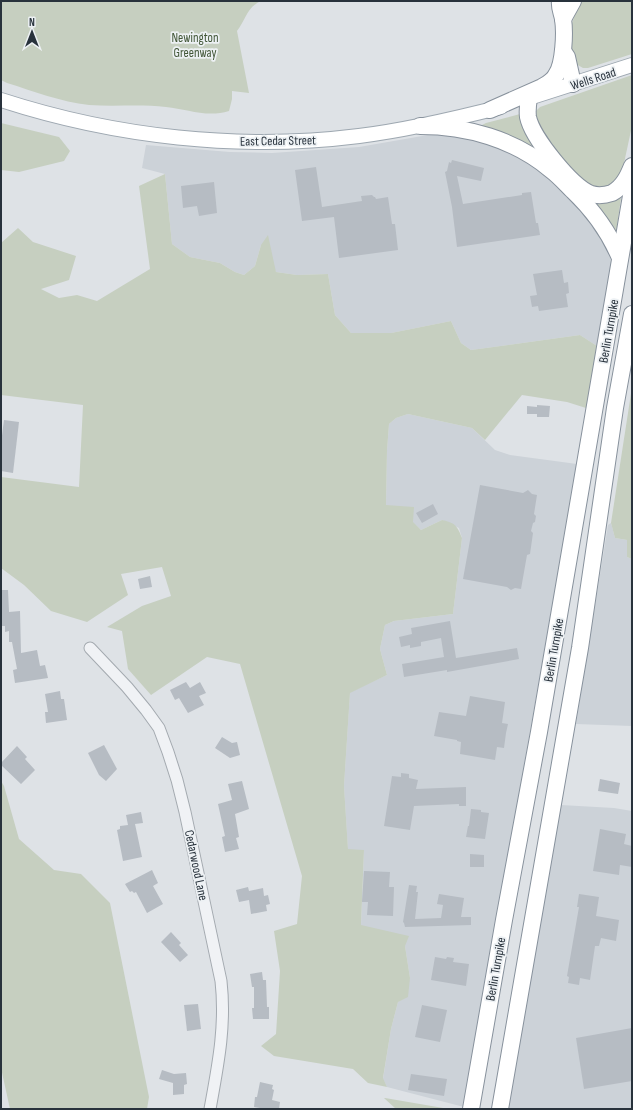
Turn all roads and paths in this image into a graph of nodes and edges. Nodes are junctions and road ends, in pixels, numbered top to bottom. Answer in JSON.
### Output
{"nodes":[{"id":1,"x":560,"y":1,"type":"edge"},
{"id":2,"x":573,"y":1,"type":"edge"},
{"id":3,"x":563,"y":20,"type":"junction"},
{"id":4,"x":564,"y":51,"type":"junction"},
{"id":5,"x":632,"y":65,"type":"edge"},
{"id":6,"x":573,"y":84,"type":"junction"},
{"id":7,"x":554,"y":90,"type":"joint"},
{"id":8,"x":529,"y":98,"type":"junction"},
{"id":9,"x":1,"y":100,"type":"edge"},
{"id":10,"x":490,"y":110,"type":"junction"},
{"id":11,"x":420,"y":126,"type":"junction"},
{"id":12,"x":632,"y":166,"type":"edge"},
{"id":13,"x":572,"y":184,"type":"junction"},
{"id":14,"x":632,"y":190,"type":"edge"},
{"id":15,"x":620,"y":258,"type":"junction"},
{"id":16,"x":632,"y":314,"type":"edge"},
{"id":17,"x":632,"y":358,"type":"edge"},
{"id":18,"x":616,"y":408,"type":"junction"},
{"id":19,"x":90,"y":648,"type":"dead end"},
{"id":20,"x":210,"y":1109,"type":"edge"},
{"id":21,"x":473,"y":1109,"type":"edge"},
{"id":22,"x":500,"y":1109,"type":"edge"}],
"edges":[{"from":1,"to":3,"type":"highway"},
{"from":2,"to":3,"type":"highway"},
{"from":3,"to":4,"type":"highway"},
{"from":4,"to":6,"type":"highway"},
{"from":4,"to":10,"type":"highway"},
{"from":5,"to":6,"type":"main road","name":"Wells Road"},
{"from":6,"to":7,"type":"main road","name":"Wells Road"},
{"from":7,"to":8,"type":"main road","name":"East Cedar Street"},
{"from":8,"to":10,"type":"main road","name":"East Cedar Street"},
{"from":8,"to":13,"type":"highway"},
{"from":9,"to":11,"type":"main road","name":"East Cedar Street"},
{"from":10,"to":11,"type":"main road","name":"East Cedar Street"},
{"from":11,"to":13,"type":"highway"},
{"from":12,"to":13,"type":"highway"},
{"from":13,"to":15,"type":"highway"},
{"from":14,"to":15,"type":"highway","name":"Berlin Turnpike"},
{"from":15,"to":21,"type":"highway","name":"Berlin Turnpike"},
{"from":16,"to":18,"type":"highway","name":"Berlin Turnpike"},
{"from":17,"to":18,"type":"highway"},
{"from":18,"to":22,"type":"highway","name":"Berlin Turnpike"},
{"from":19,"to":20,"type":"street","name":"Cedarwood Lane"}]}
